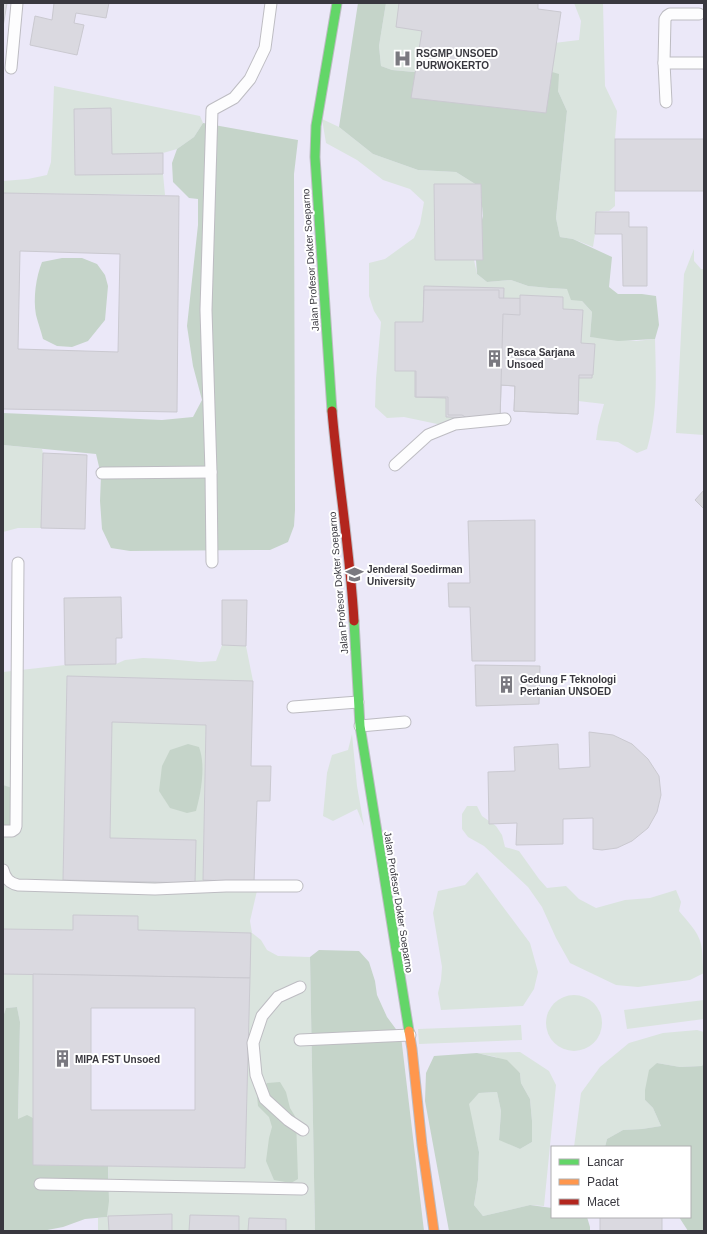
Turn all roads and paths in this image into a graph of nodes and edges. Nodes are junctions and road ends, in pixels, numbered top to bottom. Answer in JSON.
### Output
{"nodes":[{"id":1,"x":17,"y":3,"type":"edge"},
{"id":2,"x":271,"y":3,"type":"edge"},
{"id":3,"x":337,"y":3,"type":"edge"},
{"id":4,"x":699,"y":14,"type":"dead end"},
{"id":5,"x":664,"y":63,"type":"junction"},
{"id":6,"x":704,"y":63,"type":"edge"},
{"id":7,"x":11,"y":68,"type":"dead end"},
{"id":8,"x":666,"y":102,"type":"dead end"},
{"id":9,"x":506,"y":419,"type":"dead end"},
{"id":10,"x":395,"y":465,"type":"dead end"},
{"id":11,"x":211,"y":472,"type":"junction"},
{"id":12,"x":102,"y":473,"type":"dead end"},
{"id":13,"x":212,"y":562,"type":"dead end"},
{"id":14,"x":18,"y":563,"type":"dead end"},
{"id":15,"x":358,"y":702,"type":"junction"},
{"id":16,"x":293,"y":707,"type":"dead end"},
{"id":17,"x":405,"y":722,"type":"dead end"},
{"id":18,"x":360,"y":726,"type":"junction"},
{"id":19,"x":3,"y":831,"type":"edge"},
{"id":20,"x":3,"y":870,"type":"edge"},
{"id":21,"x":297,"y":886,"type":"dead end"},
{"id":22,"x":300,"y":987,"type":"dead end"},
{"id":23,"x":410,"y":1035,"type":"junction"},
{"id":24,"x":300,"y":1040,"type":"dead end"},
{"id":25,"x":303,"y":1130,"type":"dead end"},
{"id":26,"x":40,"y":1184,"type":"dead end"},
{"id":27,"x":302,"y":1189,"type":"dead end"},
{"id":28,"x":434,"y":1231,"type":"edge"}],
"edges":[{"from":1,"to":7,"type":"lane"},
{"from":2,"to":11,"type":"lane"},
{"from":3,"to":15,"type":"street","name":"Jalan Profesor Dokter Soeparno"},
{"from":4,"to":5,"type":"lane"},
{"from":5,"to":6,"type":"lane"},
{"from":5,"to":8,"type":"lane"},
{"from":9,"to":10,"type":"lane"},
{"from":11,"to":12,"type":"lane"},
{"from":11,"to":13,"type":"lane"},
{"from":14,"to":19,"type":"lane"},
{"from":15,"to":16,"type":"lane"},
{"from":15,"to":18,"type":"street","name":"Jalan Profesor Dokter Soeparno"},
{"from":17,"to":18,"type":"lane"},
{"from":18,"to":23,"type":"street","name":"Jalan Profesor Dokter Soeparno"},
{"from":20,"to":21,"type":"lane"},
{"from":22,"to":25,"type":"lane"},
{"from":23,"to":24,"type":"lane"},
{"from":23,"to":28,"type":"street","name":"Jalan Profesor Dokter Soeparno"},
{"from":26,"to":27,"type":"lane"}]}
